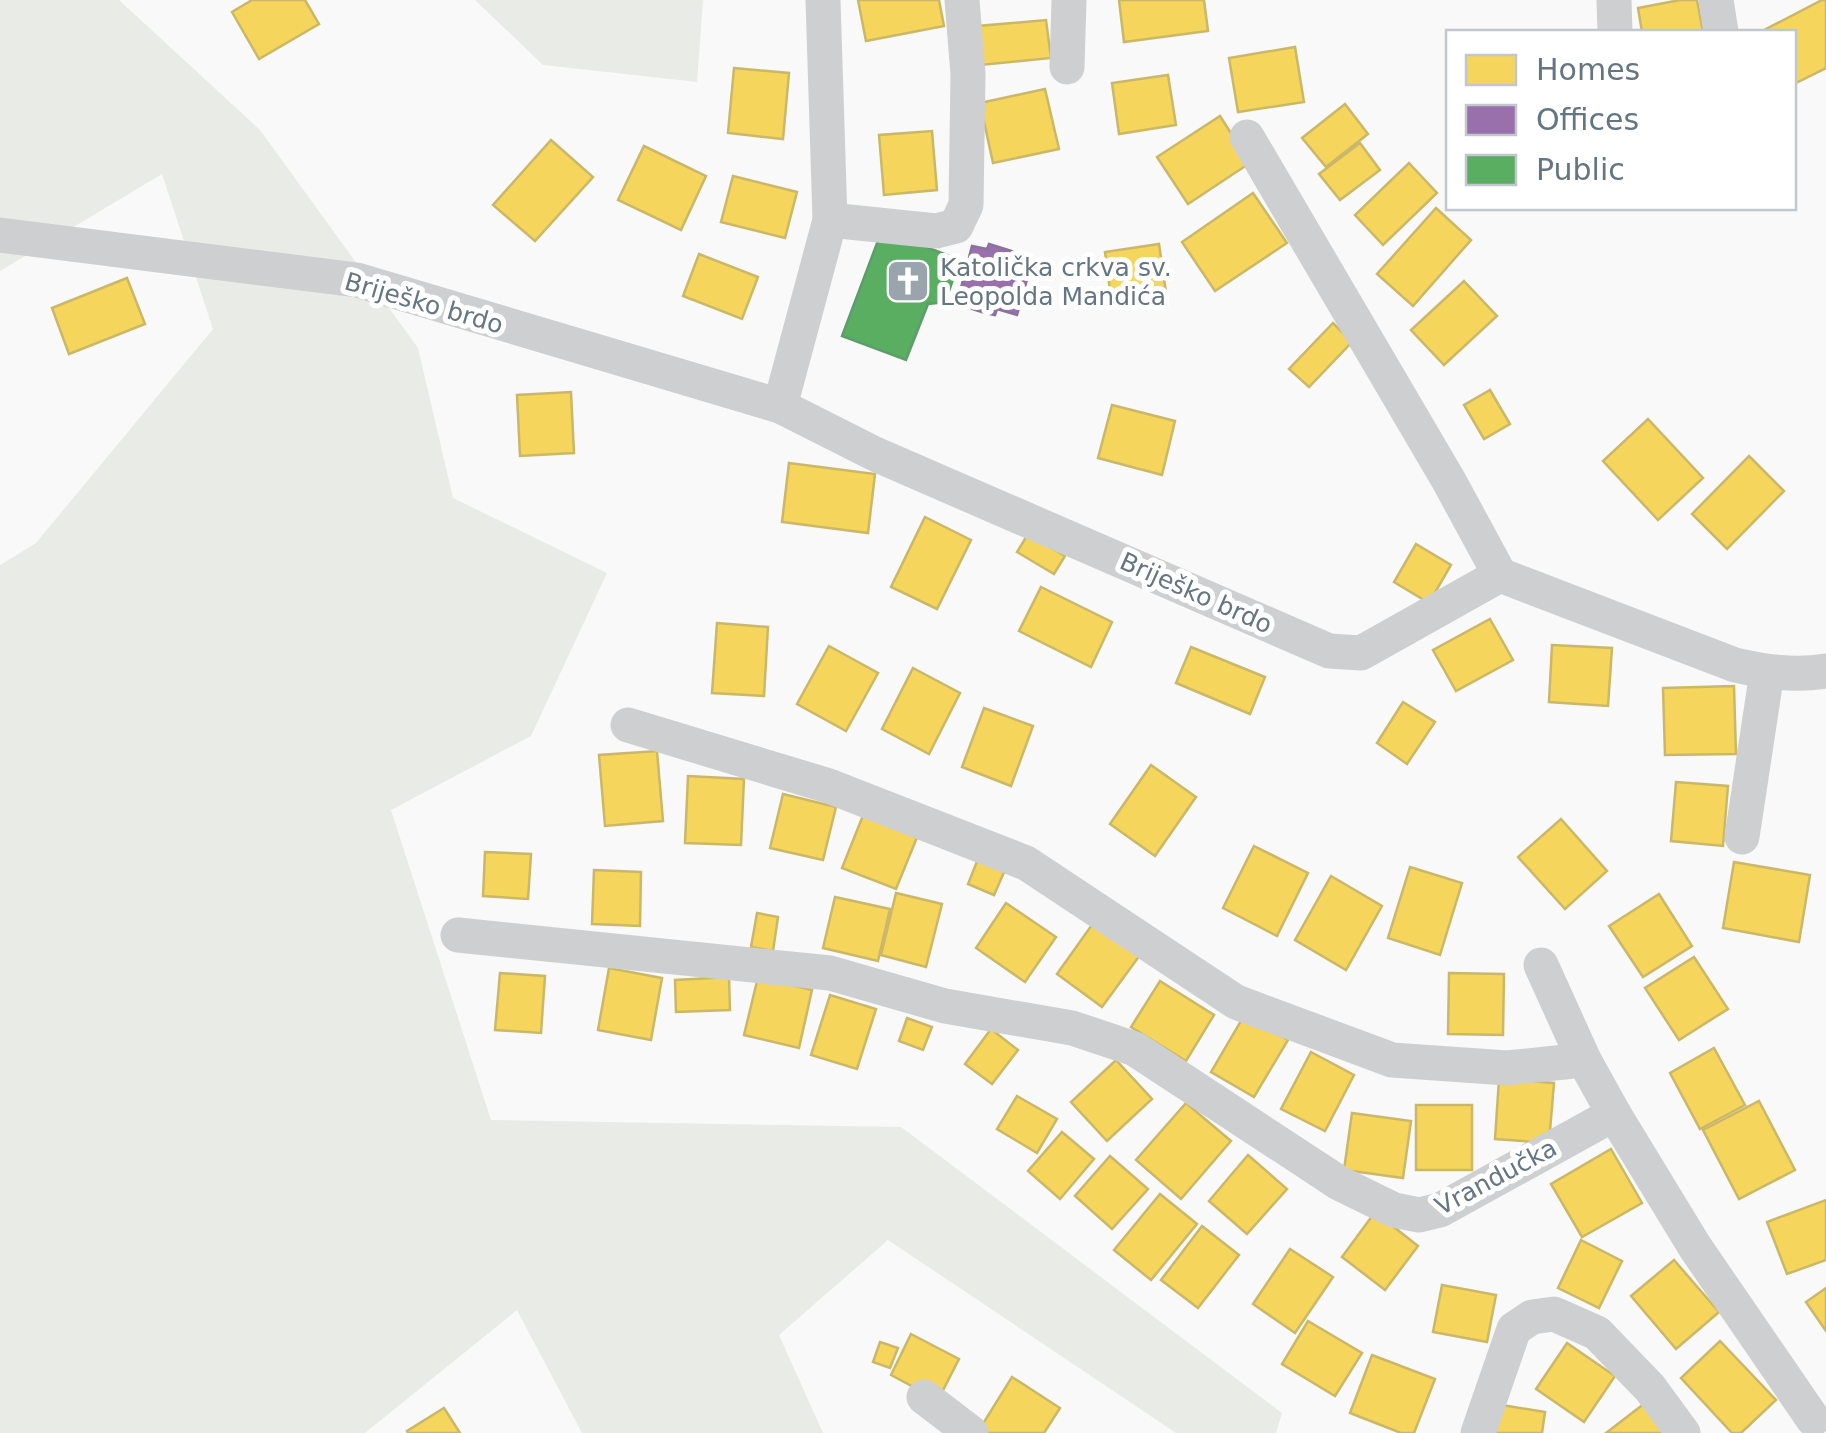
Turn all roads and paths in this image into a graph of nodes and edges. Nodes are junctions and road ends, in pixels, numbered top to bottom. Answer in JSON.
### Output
{"nodes":[{"id":1,"x":823,"y":0,"type":"edge"},
{"id":2,"x":962,"y":0,"type":"edge"},
{"id":3,"x":1069,"y":0,"type":"edge"},
{"id":4,"x":1614,"y":0,"type":"edge"},
{"id":5,"x":1716,"y":0,"type":"edge"},
{"id":6,"x":1615,"y":30,"type":"edge"},
{"id":7,"x":1721,"y":30,"type":"edge"},
{"id":8,"x":1067,"y":67,"type":"dead end"},
{"id":9,"x":1247,"y":138,"type":"dead end"},
{"id":10,"x":830,"y":220,"type":"junction"},
{"id":11,"x":9,"y":242,"type":"edge"},
{"id":12,"x":780,"y":406,"type":"junction"},
{"id":13,"x":1500,"y":575,"type":"junction"},
{"id":14,"x":1826,"y":671,"type":"edge"},
{"id":15,"x":1767,"y":672,"type":"junction"},
{"id":16,"x":628,"y":725,"type":"dead end"},
{"id":17,"x":1742,"y":837,"type":"dead end"},
{"id":18,"x":458,"y":935,"type":"dead end"},
{"id":19,"x":1541,"y":965,"type":"dead end"},
{"id":20,"x":1584,"y":1060,"type":"junction"},
{"id":21,"x":1614,"y":1114,"type":"junction"},
{"id":22,"x":924,"y":1396,"type":"dead end"},
{"id":23,"x":1809,"y":1422,"type":"edge"},
{"id":24,"x":971,"y":1433,"type":"edge"},
{"id":25,"x":1478,"y":1433,"type":"edge"},
{"id":26,"x":1682,"y":1433,"type":"edge"}],
"edges":[{"from":1,"to":10,"type":"street"},
{"from":2,"to":10,"type":"street"},
{"from":3,"to":8,"type":"street"},
{"from":4,"to":6,"type":"street"},
{"from":5,"to":7,"type":"street"},
{"from":9,"to":13,"type":"street"},
{"from":10,"to":12,"type":"street"},
{"from":11,"to":12,"type":"street","name":"Briješko brdo"},
{"from":12,"to":13,"type":"street","name":"Briješko brdo"},
{"from":13,"to":15,"type":"street"},
{"from":14,"to":15,"type":"street"},
{"from":15,"to":17,"type":"street"},
{"from":16,"to":20,"type":"street"},
{"from":18,"to":21,"type":"street","name":"Vrandučka"},
{"from":19,"to":20,"type":"street"},
{"from":20,"to":21,"type":"street"},
{"from":21,"to":23,"type":"street"},
{"from":22,"to":24,"type":"street"},
{"from":25,"to":26,"type":"street"}]}
